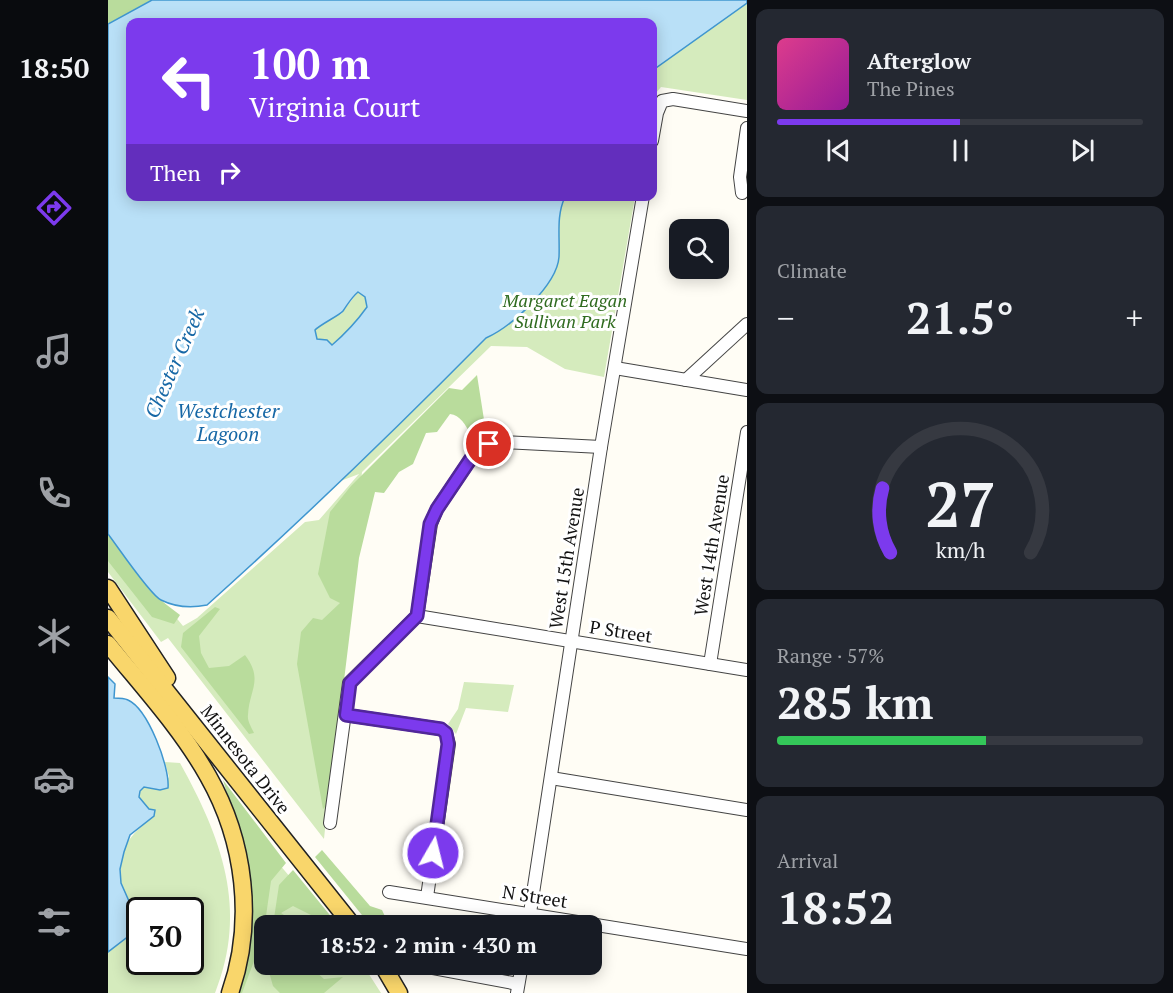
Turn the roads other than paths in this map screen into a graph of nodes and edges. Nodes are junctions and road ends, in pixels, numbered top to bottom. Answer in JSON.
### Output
{"nodes":[{"id":1,"x":747,"y":111,"type":"edge"},
{"id":2,"x":657,"y":112,"type":"edge"},
{"id":3,"x":747,"y":128,"type":"edge"},
{"id":4,"x":742,"y":193,"type":"dead end"},
{"id":5,"x":642,"y":201,"type":"edge"},
{"id":6,"x":747,"y":324,"type":"edge"},
{"id":7,"x":615,"y":368,"type":"junction"},
{"id":8,"x":686,"y":380,"type":"junction"},
{"id":9,"x":747,"y":390,"type":"edge"},
{"id":10,"x":747,"y":432,"type":"edge"},
{"id":11,"x":601,"y":447,"type":"junction"},
{"id":12,"x":108,"y":588,"type":"edge"},
{"id":13,"x":417,"y":616,"type":"junction"},
{"id":14,"x":108,"y":618,"type":"edge"},
{"id":15,"x":571,"y":642,"type":"junction"},
{"id":16,"x":108,"y":644,"type":"edge"},
{"id":17,"x":710,"y":664,"type":"junction"},
{"id":18,"x":747,"y":670,"type":"edge"},
{"id":19,"x":346,"y":715,"type":"junction"},
{"id":20,"x":210,"y":745,"type":"junction"},
{"id":21,"x":551,"y":778,"type":"junction"},
{"id":22,"x":747,"y":810,"type":"edge"},
{"id":23,"x":330,"y":823,"type":"dead end"},
{"id":24,"x":389,"y":892,"type":"dead end"},
{"id":25,"x":427,"y":897,"type":"junction"},
{"id":26,"x":344,"y":915,"type":"edge"},
{"id":27,"x":508,"y":915,"type":"edge"},
{"id":28,"x":531,"y":915,"type":"edge"},
{"id":29,"x":602,"y":930,"type":"edge"},
{"id":30,"x":747,"y":949,"type":"edge"},
{"id":31,"x":388,"y":975,"type":"edge"},
{"id":32,"x":459,"y":975,"type":"edge"},
{"id":33,"x":518,"y":989,"type":"edge"},
{"id":34,"x":230,"y":993,"type":"edge"},
{"id":35,"x":399,"y":993,"type":"edge"}],
"edges":[{"from":1,"to":2,"type":"street"},
{"from":3,"to":4,"type":"street"},
{"from":5,"to":7,"type":"street","name":"West 15th Avenue"},
{"from":6,"to":8,"type":"street"},
{"from":7,"to":8,"type":"street"},
{"from":7,"to":11,"type":"street","name":"West 15th Avenue"},
{"from":8,"to":9,"type":"street"},
{"from":10,"to":17,"type":"street","name":"West 14th Avenue"},
{"from":11,"to":13,"type":"street"},
{"from":11,"to":15,"type":"street","name":"West 15th Avenue"},
{"from":12,"to":20,"type":"main road"},
{"from":13,"to":15,"type":"street","name":"P Street"},
{"from":13,"to":19,"type":"street"},
{"from":14,"to":20,"type":"main road","name":"Minnesota Drive"},
{"from":15,"to":17,"type":"street","name":"P Street"},
{"from":15,"to":21,"type":"street","name":"West 15th Avenue"},
{"from":16,"to":34,"type":"main road","name":"Minnesota Drive"},
{"from":17,"to":18,"type":"street","name":"P Street"},
{"from":19,"to":23,"type":"street"},
{"from":19,"to":25,"type":"street"},
{"from":20,"to":26,"type":"main road","name":"Minnesota Drive"},
{"from":21,"to":22,"type":"street"},
{"from":21,"to":28,"type":"street","name":"West 15th Avenue"},
{"from":24,"to":25,"type":"street","name":"N Street"},
{"from":25,"to":27,"type":"street","name":"N Street"},
{"from":29,"to":30,"type":"street","name":"N Street"},
{"from":31,"to":35,"type":"main road"},
{"from":32,"to":33,"type":"street"}]}
